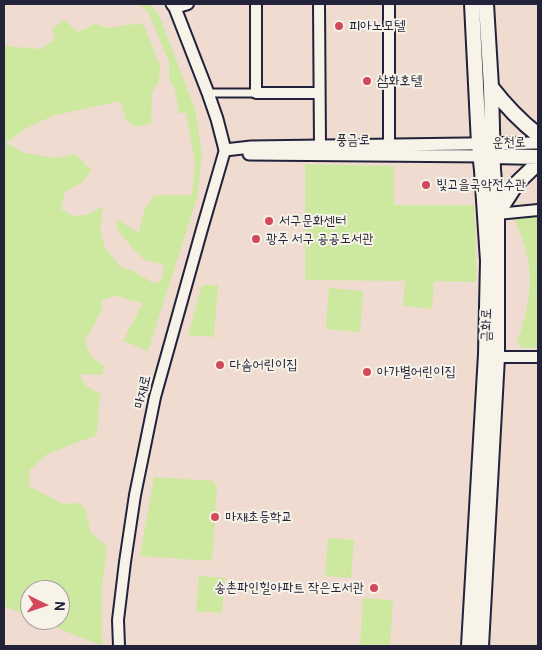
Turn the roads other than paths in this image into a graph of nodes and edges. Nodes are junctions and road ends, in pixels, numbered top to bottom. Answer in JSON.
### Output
{"nodes":[{"id":1,"x":188,"y":4,"type":"edge"},
{"id":2,"x":256,"y":4,"type":"edge"},
{"id":3,"x":319,"y":4,"type":"edge"},
{"id":4,"x":389,"y":4,"type":"edge"},
{"id":5,"x":472,"y":4,"type":"edge"},
{"id":6,"x":486,"y":4,"type":"edge"},
{"id":7,"x":173,"y":6,"type":"edge"},
{"id":8,"x":491,"y":87,"type":"junction"},
{"id":9,"x":208,"y":93,"type":"junction"},
{"id":10,"x":256,"y":93,"type":"junction"},
{"id":11,"x":319,"y":93,"type":"junction"},
{"id":12,"x":538,"y":135,"type":"edge"},
{"id":13,"x":538,"y":143,"type":"edge"},
{"id":14,"x":389,"y":145,"type":"junction"},
{"id":15,"x":320,"y":146,"type":"junction"},
{"id":16,"x":225,"y":150,"type":"junction"},
{"id":17,"x":486,"y":150,"type":"junction"},
{"id":18,"x":538,"y":156,"type":"edge"},
{"id":19,"x":538,"y":163,"type":"edge"},
{"id":20,"x":538,"y":210,"type":"edge"},
{"id":21,"x":497,"y":214,"type":"junction"},
{"id":22,"x":496,"y":357,"type":"junction"},
{"id":23,"x":538,"y":357,"type":"edge"},
{"id":24,"x":119,"y":646,"type":"edge"},
{"id":25,"x":469,"y":646,"type":"edge"},
{"id":26,"x":481,"y":646,"type":"edge"}],
"edges":[{"from":1,"to":7,"type":"street"},
{"from":2,"to":10,"type":"street"},
{"from":3,"to":11,"type":"street"},
{"from":4,"to":14,"type":"street"},
{"from":5,"to":17,"type":"main road","name":"금화로"},
{"from":6,"to":8,"type":"main road","name":"금화로"},
{"from":7,"to":9,"type":"street"},
{"from":8,"to":12,"type":"main road"},
{"from":8,"to":17,"type":"main road","name":"금화로"},
{"from":9,"to":10,"type":"street"},
{"from":9,"to":16,"type":"street"},
{"from":10,"to":11,"type":"street"},
{"from":11,"to":15,"type":"street"},
{"from":13,"to":17,"type":"street","name":"운천로"},
{"from":14,"to":15,"type":"street","name":"풍금로"},
{"from":14,"to":17,"type":"street","name":"풍금로"},
{"from":15,"to":16,"type":"street","name":"풍금로"},
{"from":16,"to":17,"type":"street","name":"풍금로"},
{"from":16,"to":24,"type":"street","name":"마재로"},
{"from":17,"to":18,"type":"main road","name":"운천로"},
{"from":17,"to":21,"type":"main road","name":"금화로"},
{"from":17,"to":25,"type":"main road","name":"금화로"},
{"from":19,"to":21,"type":"main road"},
{"from":20,"to":21,"type":"street"},
{"from":21,"to":22,"type":"main road","name":"금화로"},
{"from":22,"to":23,"type":"street"},
{"from":22,"to":26,"type":"main road","name":"금화로"}]}
